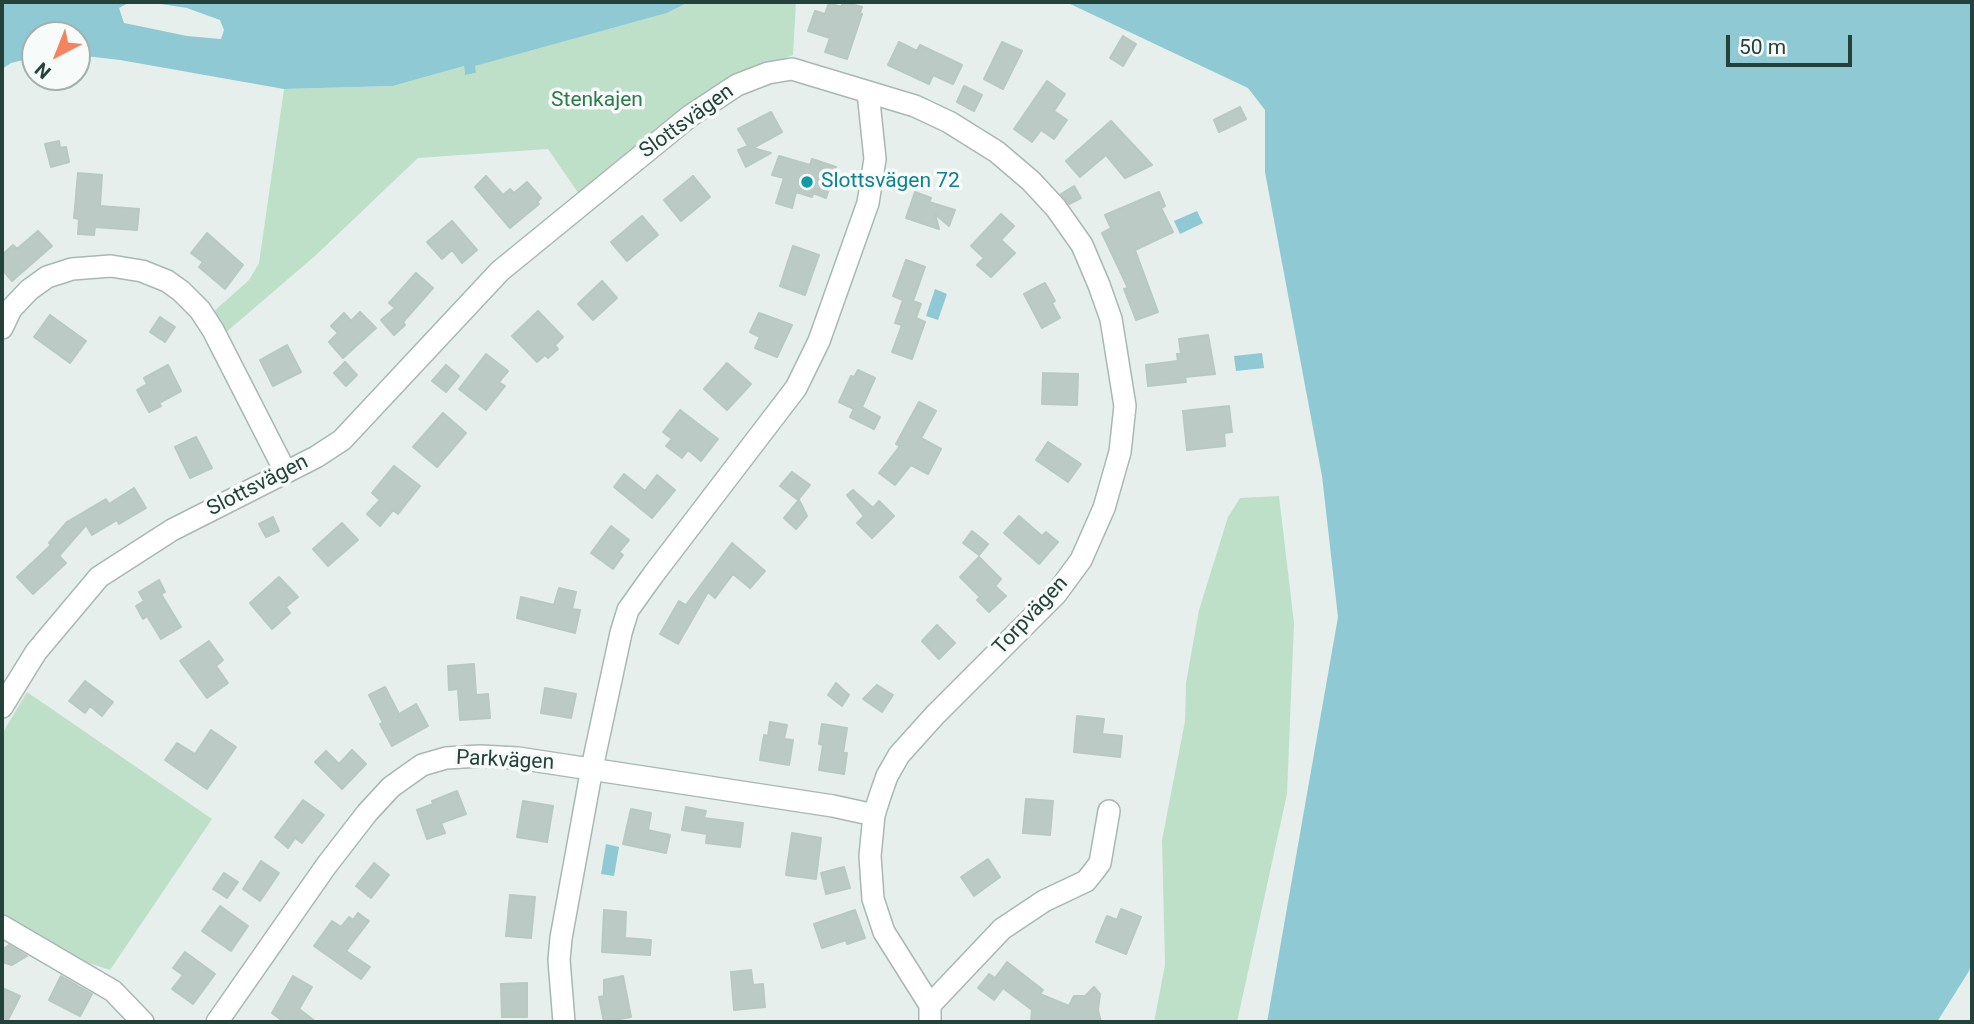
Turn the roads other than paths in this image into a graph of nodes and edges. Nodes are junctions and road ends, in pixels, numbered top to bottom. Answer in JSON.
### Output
{"nodes":[{"id":1,"x":868,"y":92,"type":"junction"},
{"id":2,"x":2,"y":328,"type":"edge"},
{"id":3,"x":285,"y":471,"type":"junction"},
{"id":4,"x":2,"y":707,"type":"edge"},
{"id":5,"x":592,"y":768,"type":"junction"},
{"id":6,"x":1109,"y":811,"type":"dead end"},
{"id":7,"x":874,"y":815,"type":"junction"},
{"id":8,"x":2,"y":926,"type":"edge"},
{"id":9,"x":930,"y":1014,"type":"edge"},
{"id":10,"x":143,"y":1022,"type":"edge"},
{"id":11,"x":217,"y":1022,"type":"edge"},
{"id":12,"x":564,"y":1022,"type":"edge"}],
"edges":[{"from":1,"to":3,"type":"street","name":"Slottsvägen"},
{"from":1,"to":5,"type":"street"},
{"from":1,"to":7,"type":"street","name":"Torpvägen"},
{"from":2,"to":3,"type":"street"},
{"from":3,"to":4,"type":"street","name":"Slottsvägen"},
{"from":5,"to":7,"type":"street","name":"Parkvägen"},
{"from":5,"to":11,"type":"street","name":"Parkvägen"},
{"from":5,"to":12,"type":"street"},
{"from":6,"to":9,"type":"street"},
{"from":7,"to":9,"type":"street","name":"Torpvägen"},
{"from":8,"to":10,"type":"street"}]}
